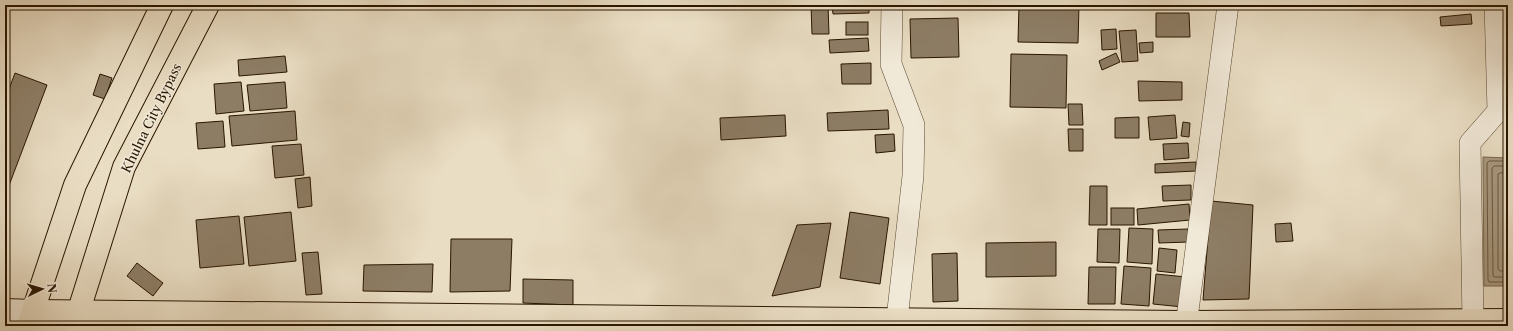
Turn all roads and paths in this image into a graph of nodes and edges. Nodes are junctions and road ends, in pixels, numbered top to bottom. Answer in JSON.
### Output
{"nodes":[{"id":1,"x":208,"y":5,"type":"edge"},
{"id":2,"x":892,"y":5,"type":"edge"},
{"id":3,"x":1228,"y":5,"type":"edge"},
{"id":4,"x":1495,"y":5,"type":"edge"},
{"id":5,"x":155,"y":10,"type":"edge"},
{"id":6,"x":5,"y":310,"type":"edge"},
{"id":7,"x":31,"y":318,"type":"edge"},
{"id":8,"x":76,"y":318,"type":"edge"},
{"id":9,"x":897,"y":319,"type":"junction"},
{"id":10,"x":391,"y":320,"type":"edge"},
{"id":11,"x":1508,"y":320,"type":"edge"},
{"id":12,"x":503,"y":321,"type":"edge"},
{"id":13,"x":735,"y":322,"type":"edge"},
{"id":14,"x":1473,"y":322,"type":"junction"},
{"id":15,"x":942,"y":323,"type":"edge"},
{"id":16,"x":1186,"y":324,"type":"edge"},
{"id":17,"x":1262,"y":324,"type":"edge"}],
"edges":[{"from":1,"to":8,"type":"main road","name":"Khulna City Bypass"},
{"from":2,"to":9,"type":"street"},
{"from":3,"to":16,"type":"street"},
{"from":4,"to":14,"type":"street"},
{"from":5,"to":7,"type":"main road"},
{"from":6,"to":7,"type":"street"},
{"from":7,"to":8,"type":"main road"},
{"from":8,"to":10,"type":"main road"},
{"from":9,"to":13,"type":"main road"},
{"from":9,"to":15,"type":"main road"},
{"from":10,"to":12,"type":"main road"},
{"from":11,"to":14,"type":"main road"},
{"from":12,"to":13,"type":"main road"},
{"from":14,"to":17,"type":"main road"},
{"from":15,"to":16,"type":"main road"},
{"from":16,"to":17,"type":"main road"}]}
